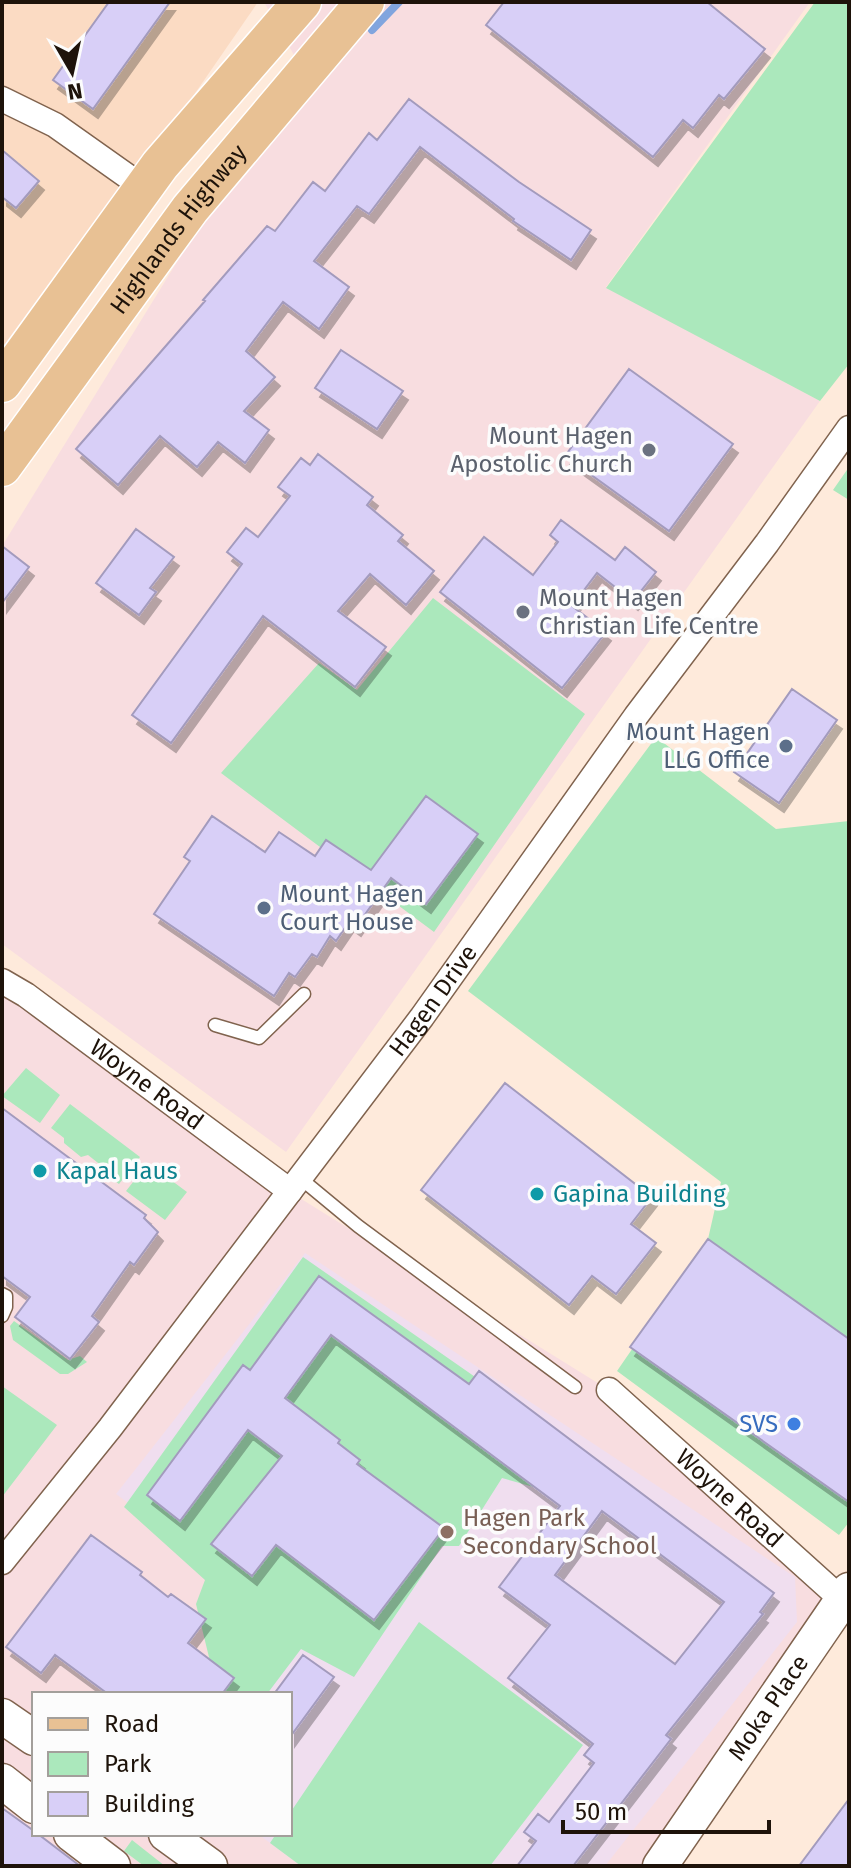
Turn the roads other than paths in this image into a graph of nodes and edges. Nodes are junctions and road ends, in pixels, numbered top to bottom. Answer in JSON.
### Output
{"nodes":[{"id":1,"x":302,"y":2,"type":"edge"},
{"id":2,"x":365,"y":2,"type":"edge"},
{"id":3,"x":2,"y":99,"type":"edge"},
{"id":4,"x":144,"y":188,"type":"junction"},
{"id":5,"x":2,"y":383,"type":"edge"},
{"id":6,"x":849,"y":428,"type":"edge"},
{"id":7,"x":2,"y":467,"type":"edge"},
{"id":8,"x":2,"y":981,"type":"edge"},
{"id":9,"x":304,"y":994,"type":"dead end"},
{"id":10,"x":215,"y":1025,"type":"dead end"},
{"id":11,"x":295,"y":1185,"type":"junction"},
{"id":12,"x":2,"y":1294,"type":"edge"},
{"id":13,"x":2,"y":1316,"type":"edge"},
{"id":14,"x":575,"y":1387,"type":"dead end"},
{"id":15,"x":609,"y":1390,"type":"dead end"},
{"id":16,"x":2,"y":1562,"type":"edge"},
{"id":17,"x":846,"y":1599,"type":"edge"},
{"id":18,"x":2,"y":1716,"type":"edge"},
{"id":19,"x":32,"y":1737,"type":"edge"},
{"id":20,"x":2,"y":1781,"type":"edge"},
{"id":21,"x":32,"y":1804,"type":"edge"},
{"id":22,"x":74,"y":1836,"type":"edge"},
{"id":23,"x":169,"y":1836,"type":"edge"},
{"id":24,"x":113,"y":1866,"type":"edge"},
{"id":25,"x":210,"y":1866,"type":"edge"},
{"id":26,"x":660,"y":1866,"type":"edge"}],
"edges":[{"from":1,"to":4,"type":"main road","name":"Highlands Highway"},
{"from":2,"to":7,"type":"main road","name":"Highlands Highway"},
{"from":3,"to":4,"type":"street"},
{"from":4,"to":5,"type":"main road","name":"Highlands Highway"},
{"from":6,"to":11,"type":"street","name":"Hagen Drive"},
{"from":8,"to":11,"type":"street","name":"Woyne Road"},
{"from":9,"to":10,"type":"lane"},
{"from":11,"to":14,"type":"lane"},
{"from":11,"to":16,"type":"street","name":"Hagen Drive"},
{"from":12,"to":13,"type":"lane"},
{"from":15,"to":17,"type":"street","name":"Woyne Road"},
{"from":17,"to":26,"type":"street","name":"Moka Place"},
{"from":18,"to":19,"type":"street"},
{"from":20,"to":21,"type":"street"},
{"from":22,"to":24,"type":"street"},
{"from":23,"to":25,"type":"street"}]}
